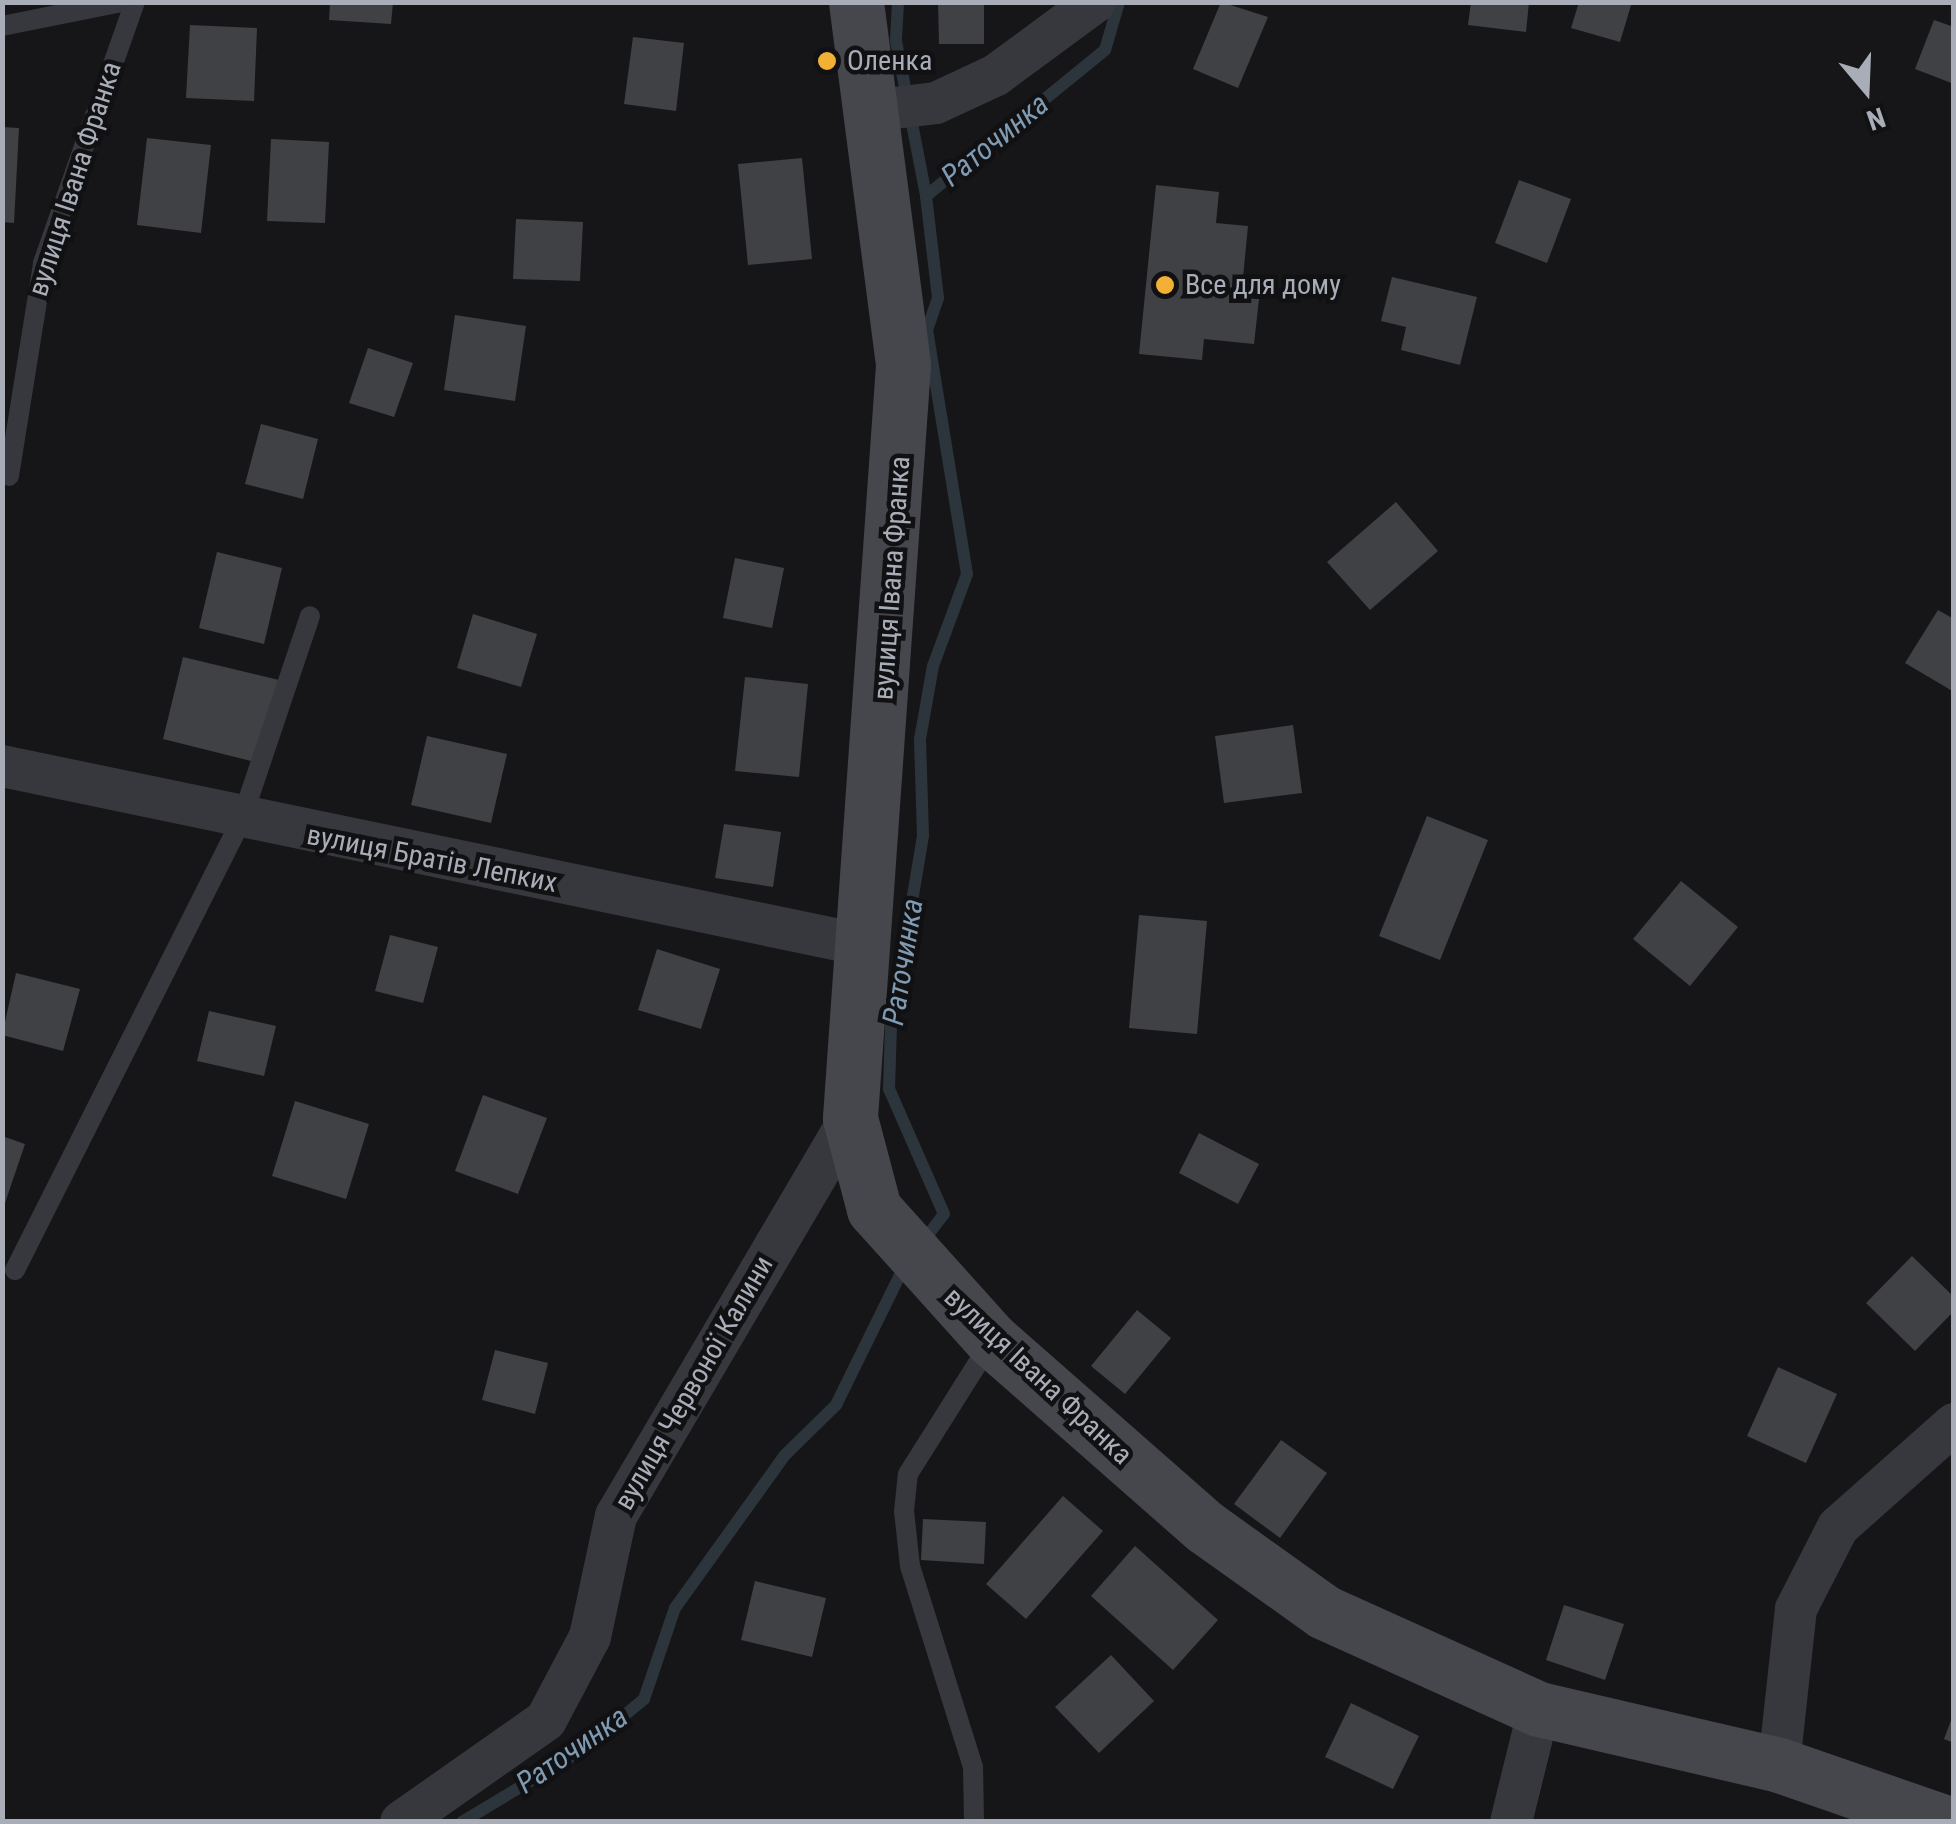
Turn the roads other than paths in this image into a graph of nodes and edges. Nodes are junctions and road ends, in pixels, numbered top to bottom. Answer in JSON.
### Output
{"nodes":[{"id":1,"x":122,"y":2,"type":"edge"},
{"id":2,"x":134,"y":2,"type":"edge"},
{"id":3,"x":856,"y":2,"type":"edge"},
{"id":4,"x":1091,"y":5,"type":"edge"},
{"id":5,"x":2,"y":26,"type":"edge"},
{"id":6,"x":882,"y":110,"type":"junction"},
{"id":7,"x":9,"y":476,"type":"dead end"},
{"id":8,"x":310,"y":616,"type":"dead end"},
{"id":9,"x":2,"y":766,"type":"edge"},
{"id":10,"x":241,"y":821,"type":"junction"},
{"id":11,"x":863,"y":945,"type":"junction"},
{"id":12,"x":850,"y":1118,"type":"junction"},
{"id":13,"x":15,"y":1270,"type":"dead end"},
{"id":14,"x":992,"y":1340,"type":"junction"},
{"id":15,"x":1954,"y":1424,"type":"edge"},
{"id":16,"x":1539,"y":1709,"type":"junction"},
{"id":17,"x":1780,"y":1765,"type":"junction"},
{"id":18,"x":401,"y":1822,"type":"edge"},
{"id":19,"x":974,"y":1822,"type":"edge"},
{"id":20,"x":1511,"y":1822,"type":"edge"},
{"id":21,"x":1944,"y":1822,"type":"edge"}],
"edges":[{"from":1,"to":5,"type":"lane"},
{"from":2,"to":7,"type":"lane","name":"вулиця Івана Франка"},
{"from":3,"to":6,"type":"main road","name":"вулиця Івана Франка"},
{"from":4,"to":6,"type":"street"},
{"from":6,"to":11,"type":"main road","name":"вулиця Івана Франка"},
{"from":8,"to":10,"type":"lane"},
{"from":9,"to":10,"type":"street","name":"вулиця Братів Лепких"},
{"from":10,"to":11,"type":"street","name":"вулиця Братів Лепких"},
{"from":10,"to":13,"type":"lane"},
{"from":11,"to":12,"type":"main road","name":"вулиця Івана Франка"},
{"from":12,"to":14,"type":"main road","name":"вулиця Івана Франка"},
{"from":12,"to":18,"type":"street","name":"вулиця Червоної Калини"},
{"from":14,"to":16,"type":"main road","name":"вулиця Івана Франка"},
{"from":14,"to":19,"type":"lane"},
{"from":15,"to":17,"type":"street"},
{"from":16,"to":17,"type":"main road","name":"вулиця Івана Франка"},
{"from":16,"to":20,"type":"street"},
{"from":17,"to":21,"type":"main road","name":"вулиця Івана Франка"}]}
